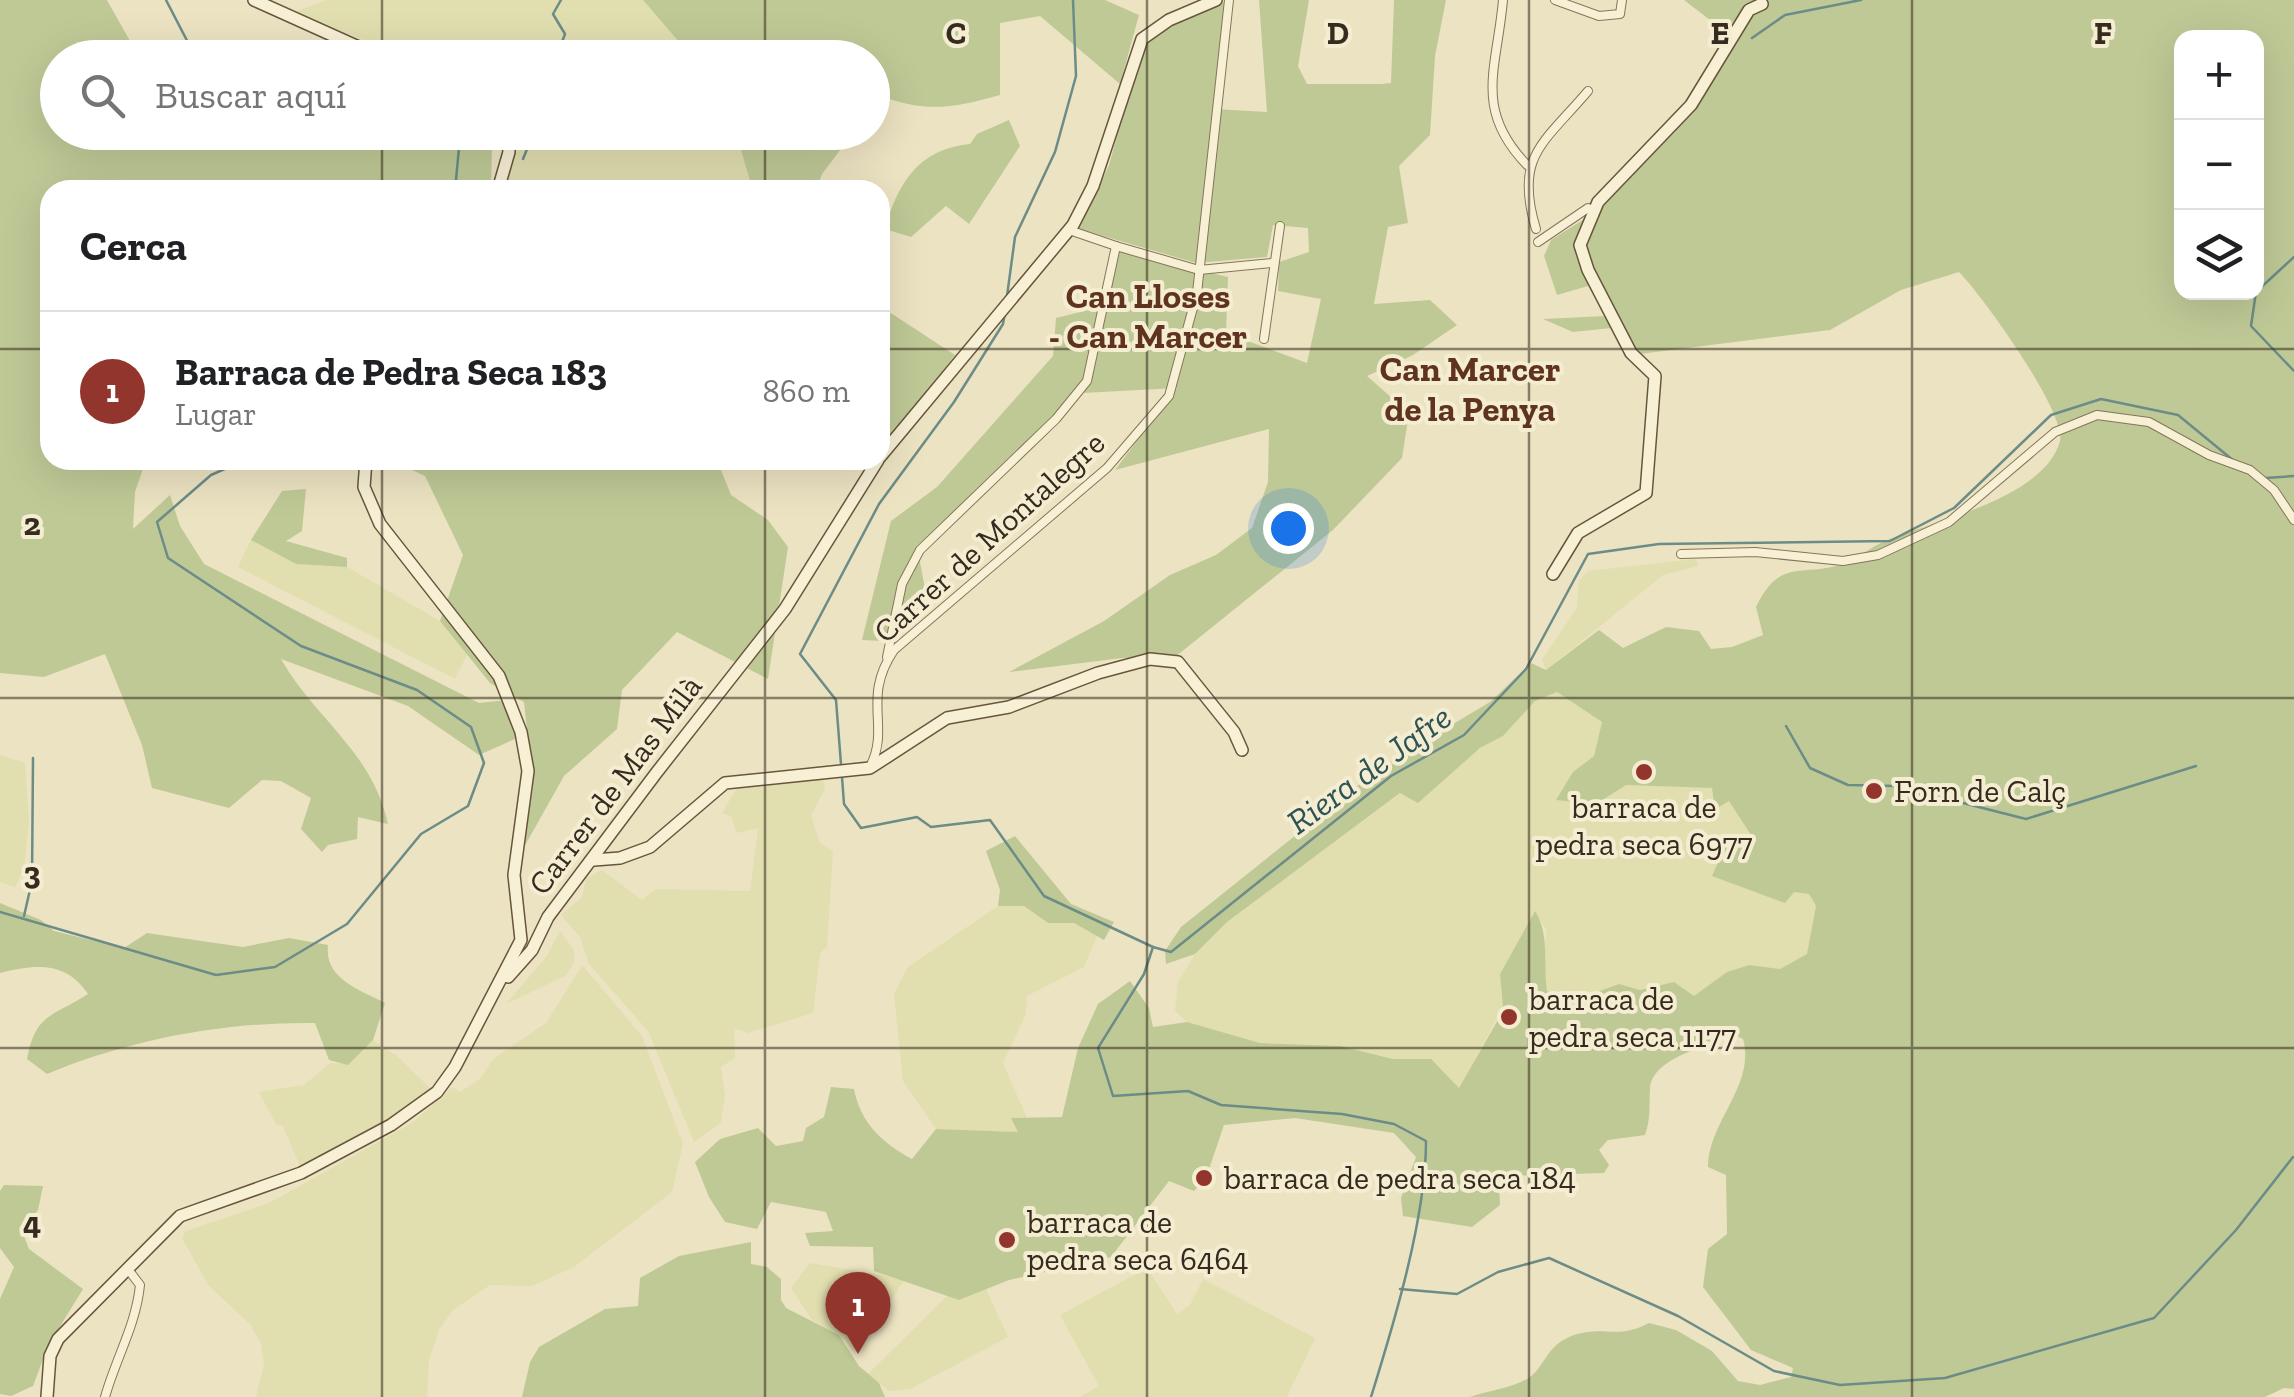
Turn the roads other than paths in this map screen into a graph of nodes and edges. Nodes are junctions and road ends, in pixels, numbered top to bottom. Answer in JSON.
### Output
{"nodes":[{"id":1,"x":254,"y":0,"type":"edge"},
{"id":2,"x":1216,"y":0,"type":"edge"},
{"id":3,"x":1229,"y":0,"type":"edge"},
{"id":4,"x":1503,"y":0,"type":"edge"},
{"id":5,"x":1556,"y":0,"type":"edge"},
{"id":6,"x":1622,"y":0,"type":"edge"},
{"id":7,"x":1762,"y":4,"type":"dead end"},
{"id":8,"x":343,"y":40,"type":"edge"},
{"id":9,"x":1588,"y":91,"type":"dead end"},
{"id":10,"x":509,"y":150,"type":"edge"},
{"id":11,"x":1528,"y":164,"type":"junction"},
{"id":12,"x":501,"y":180,"type":"edge"},
{"id":13,"x":1594,"y":210,"type":"junction"},
{"id":14,"x":1280,"y":226,"type":"dead end"},
{"id":15,"x":1536,"y":229,"type":"dead end"},
{"id":16,"x":1069,"y":230,"type":"junction"},
{"id":17,"x":1538,"y":242,"type":"dead end"},
{"id":18,"x":1116,"y":246,"type":"junction"},
{"id":19,"x":1272,"y":263,"type":"junction"},
{"id":20,"x":1199,"y":270,"type":"junction"},
{"id":21,"x":1264,"y":339,"type":"dead end"},
{"id":22,"x":890,"y":446,"type":"edge"},
{"id":23,"x":365,"y":470,"type":"edge"},
{"id":24,"x":872,"y":470,"type":"edge"},
{"id":25,"x":2294,"y":520,"type":"edge"},
{"id":26,"x":1681,"y":554,"type":"dead end"},
{"id":27,"x":1553,"y":574,"type":"dead end"},
{"id":28,"x":886,"y":662,"type":"junction"},
{"id":29,"x":1242,"y":750,"type":"dead end"},
{"id":30,"x":870,"y":768,"type":"junction"},
{"id":31,"x":594,"y":860,"type":"junction"},
{"id":32,"x":492,"y":995,"type":"junction"},
{"id":33,"x":127,"y":1268,"type":"junction"},
{"id":34,"x":47,"y":1397,"type":"edge"},
{"id":35,"x":105,"y":1397,"type":"edge"}],
"edges":[{"from":1,"to":8,"type":"street"},
{"from":2,"to":16,"type":"street","name":"Carrer de Mas Milà"},
{"from":3,"to":20,"type":"street","name":"Carrer de Montalegre"},
{"from":4,"to":11,"type":"street"},
{"from":5,"to":6,"type":"street"},
{"from":7,"to":13,"type":"street"},
{"from":9,"to":11,"type":"street"},
{"from":10,"to":12,"type":"street"},
{"from":11,"to":15,"type":"street"},
{"from":13,"to":17,"type":"street"},
{"from":13,"to":27,"type":"street"},
{"from":14,"to":19,"type":"street"},
{"from":16,"to":18,"type":"street"},
{"from":16,"to":22,"type":"street","name":"Carrer de Mas Milà"},
{"from":18,"to":20,"type":"street"},
{"from":18,"to":28,"type":"street"},
{"from":19,"to":20,"type":"street"},
{"from":19,"to":21,"type":"street"},
{"from":20,"to":28,"type":"street","name":"Carrer de Montalegre"},
{"from":23,"to":32,"type":"street"},
{"from":24,"to":31,"type":"street","name":"Carrer de Mas Milà"},
{"from":25,"to":26,"type":"street"},
{"from":28,"to":30,"type":"street","name":"Carrer de Montalegre"},
{"from":29,"to":30,"type":"street"},
{"from":30,"to":31,"type":"street"},
{"from":31,"to":32,"type":"street","name":"Carrer de Mas Milà"},
{"from":32,"to":33,"type":"street"},
{"from":33,"to":34,"type":"street"},
{"from":33,"to":35,"type":"street"}]}
